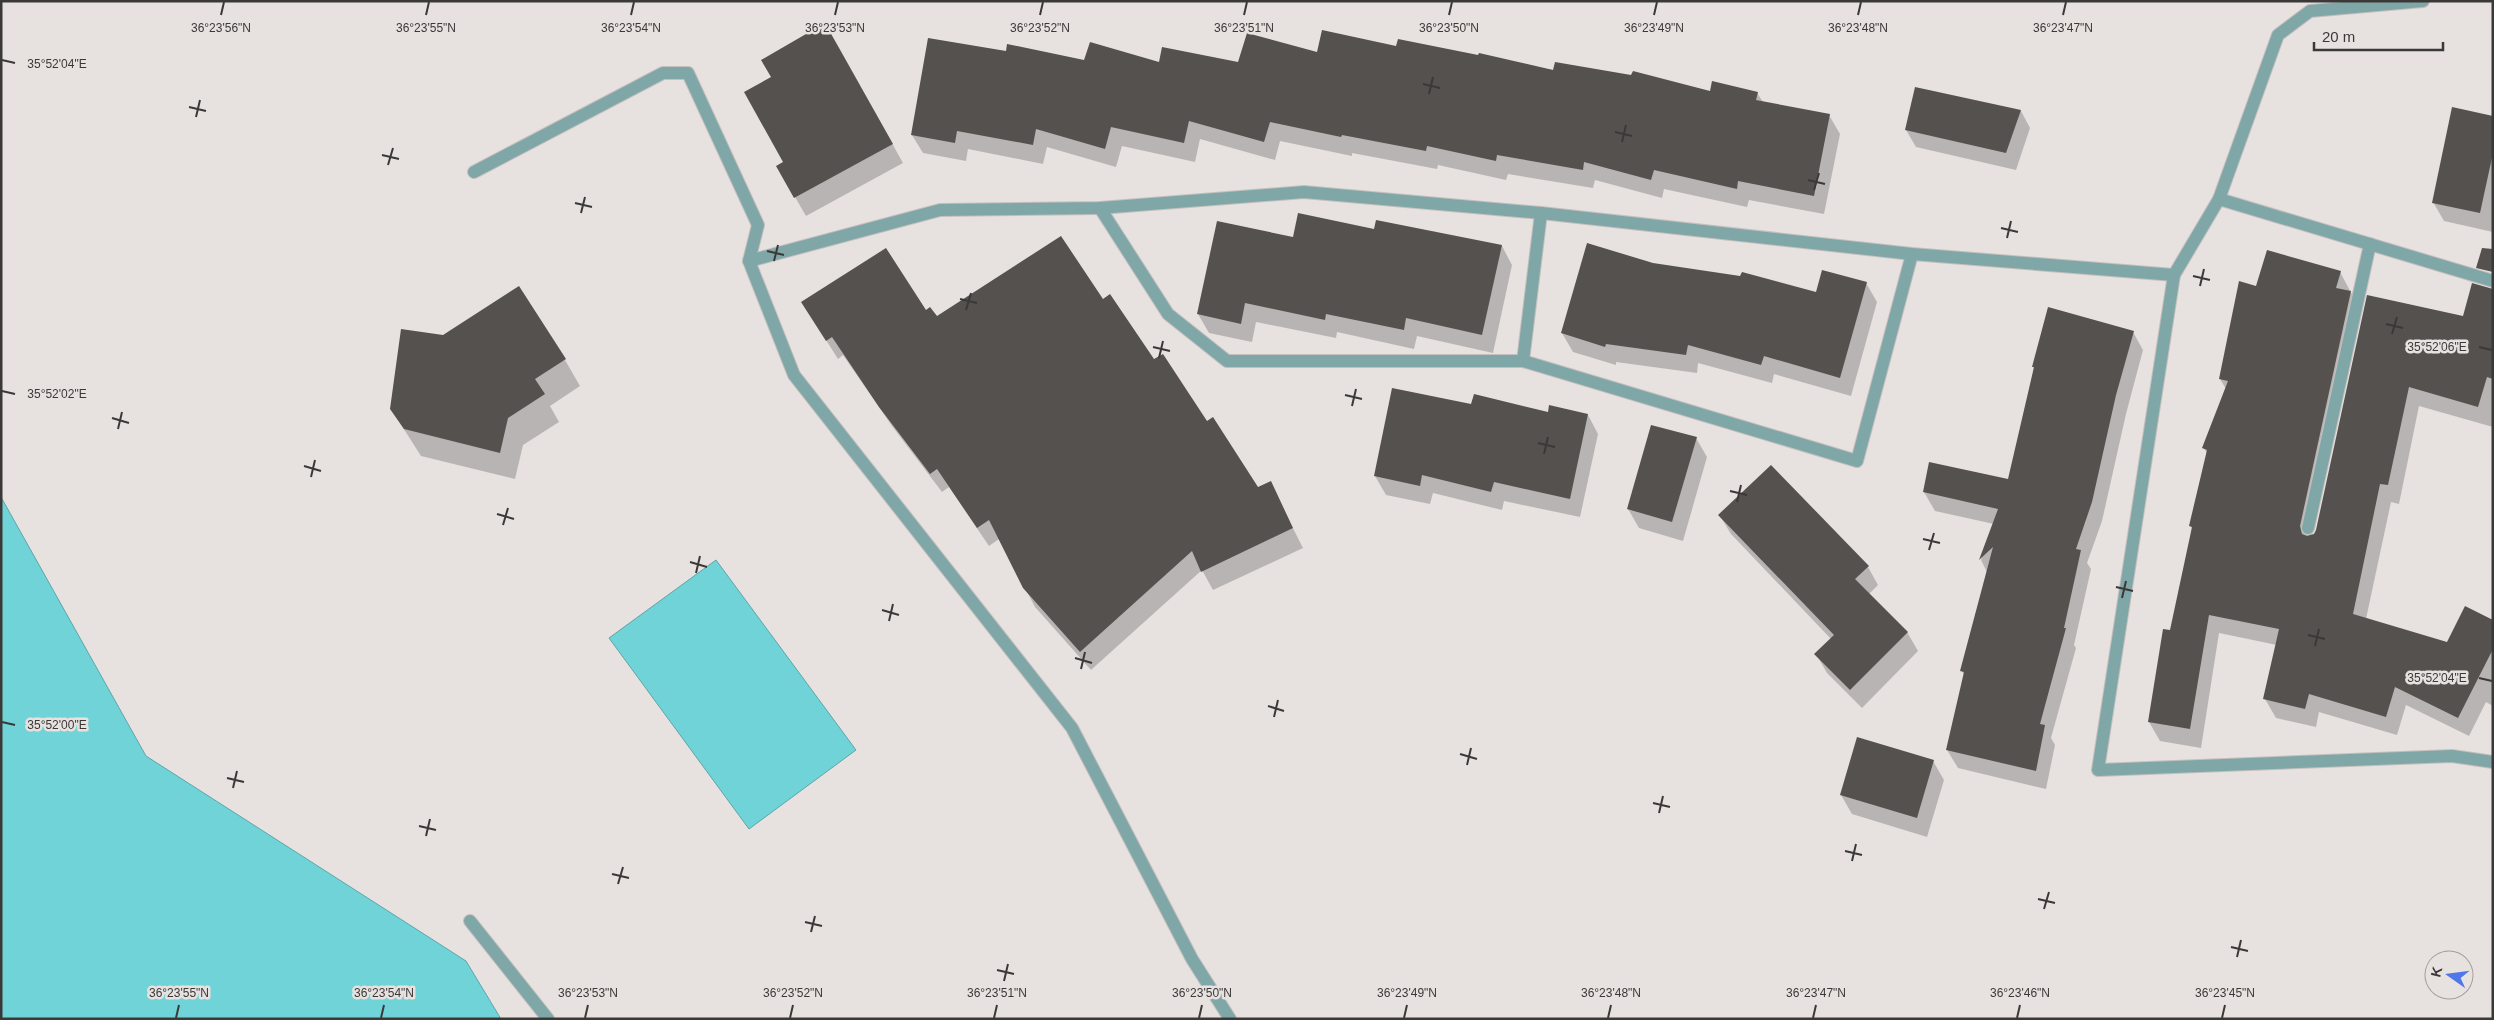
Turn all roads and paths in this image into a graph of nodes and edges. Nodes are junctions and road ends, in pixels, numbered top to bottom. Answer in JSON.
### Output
{"nodes":[{"id":1,"x":2423,"y":1,"type":"edge"},
{"id":2,"x":474,"y":172,"type":"dead end"},
{"id":3,"x":2219,"y":199,"type":"junction"},
{"id":4,"x":1100,"y":208,"type":"junction"},
{"id":5,"x":1540,"y":212,"type":"junction"},
{"id":6,"x":2370,"y":244,"type":"junction"},
{"id":7,"x":1912,"y":254,"type":"junction"},
{"id":8,"x":749,"y":261,"type":"junction"},
{"id":9,"x":2174,"y":275,"type":"junction"},
{"id":10,"x":2493,"y":281,"type":"edge"},
{"id":11,"x":1523,"y":361,"type":"junction"},
{"id":12,"x":2308,"y":528,"type":"dead end"},
{"id":13,"x":2493,"y":762,"type":"edge"},
{"id":14,"x":470,"y":921,"type":"dead end"},
{"id":15,"x":548,"y":1019,"type":"edge"},
{"id":16,"x":1230,"y":1019,"type":"edge"}],
"edges":[{"from":1,"to":3,"type":"street"},
{"from":2,"to":8,"type":"street"},
{"from":3,"to":6,"type":"street"},
{"from":3,"to":9,"type":"street"},
{"from":4,"to":5,"type":"street"},
{"from":4,"to":8,"type":"street"},
{"from":4,"to":11,"type":"street"},
{"from":5,"to":7,"type":"street"},
{"from":5,"to":11,"type":"street"},
{"from":6,"to":10,"type":"street"},
{"from":6,"to":12,"type":"street"},
{"from":7,"to":9,"type":"street"},
{"from":7,"to":11,"type":"street"},
{"from":8,"to":16,"type":"street"},
{"from":9,"to":13,"type":"street"},
{"from":14,"to":15,"type":"street"}]}
